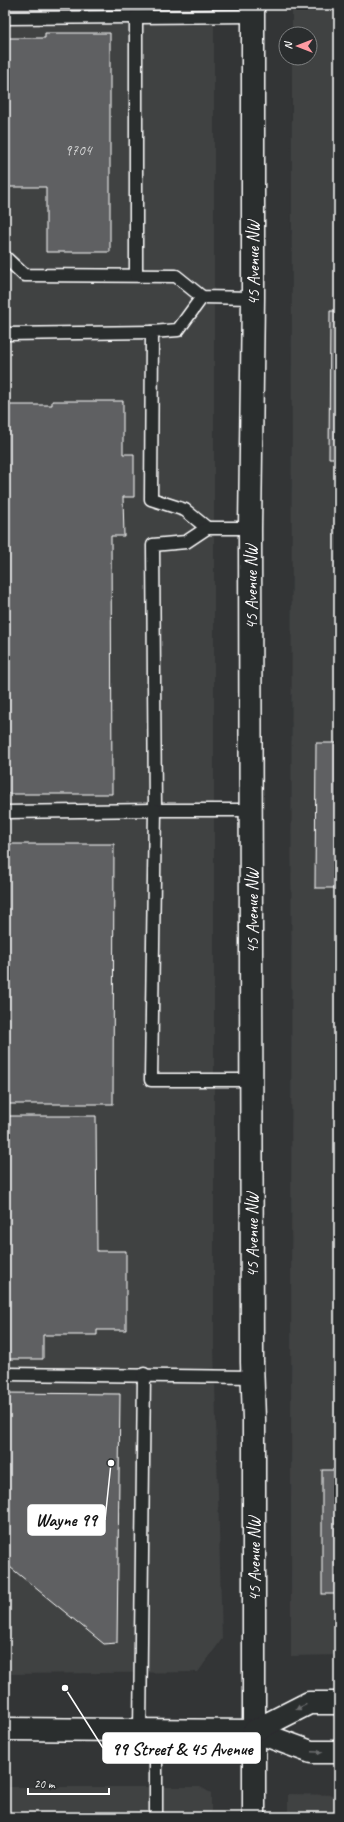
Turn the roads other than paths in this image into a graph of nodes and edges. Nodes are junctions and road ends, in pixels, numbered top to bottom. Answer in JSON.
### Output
{"nodes":[{"id":1,"x":253,"y":11,"type":"edge"},
{"id":2,"x":136,"y":17,"type":"junction"},
{"id":3,"x":5,"y":18,"type":"edge"},
{"id":4,"x":5,"y":257,"type":"edge"},
{"id":5,"x":136,"y":276,"type":"junction"},
{"id":6,"x":202,"y":297,"type":"junction"},
{"id":7,"x":253,"y":298,"type":"junction"},
{"id":8,"x":152,"y":332,"type":"junction"},
{"id":9,"x":5,"y":334,"type":"edge"},
{"id":10,"x":207,"y":528,"type":"junction"},
{"id":11,"x":250,"y":528,"type":"junction"},
{"id":12,"x":155,"y":810,"type":"junction"},
{"id":13,"x":252,"y":810,"type":"junction"},
{"id":14,"x":5,"y":812,"type":"edge"},
{"id":15,"x":252,"y":1080,"type":"junction"},
{"id":16,"x":5,"y":1374,"type":"edge"},
{"id":17,"x":144,"y":1374,"type":"junction"},
{"id":18,"x":254,"y":1377,"type":"junction"},
{"id":19,"x":339,"y":1703,"type":"edge"},
{"id":20,"x":5,"y":1729,"type":"edge"},
{"id":21,"x":148,"y":1730,"type":"junction"},
{"id":22,"x":254,"y":1731,"type":"junction"},
{"id":23,"x":339,"y":1752,"type":"edge"},
{"id":24,"x":156,"y":1817,"type":"edge"},
{"id":25,"x":254,"y":1817,"type":"edge"}],
"edges":[{"from":1,"to":2,"type":"lane"},
{"from":1,"to":7,"type":"street","name":"45 Avenue NW"},
{"from":2,"to":3,"type":"lane"},
{"from":2,"to":5,"type":"lane"},
{"from":4,"to":5,"type":"lane"},
{"from":5,"to":6,"type":"lane"},
{"from":6,"to":7,"type":"lane"},
{"from":6,"to":8,"type":"lane"},
{"from":7,"to":11,"type":"street","name":"45 Avenue NW"},
{"from":8,"to":9,"type":"lane"},
{"from":8,"to":10,"type":"lane"},
{"from":10,"to":11,"type":"lane"},
{"from":10,"to":12,"type":"lane"},
{"from":11,"to":13,"type":"street","name":"45 Avenue NW"},
{"from":12,"to":13,"type":"lane"},
{"from":12,"to":14,"type":"lane"},
{"from":12,"to":15,"type":"lane"},
{"from":13,"to":15,"type":"street","name":"45 Avenue NW"},
{"from":15,"to":18,"type":"street","name":"45 Avenue NW"},
{"from":16,"to":17,"type":"lane"},
{"from":17,"to":18,"type":"lane"},
{"from":17,"to":21,"type":"lane"},
{"from":18,"to":22,"type":"street","name":"45 Avenue NW"},
{"from":19,"to":22,"type":"street","one_way":true},
{"from":20,"to":21,"type":"street"},
{"from":21,"to":22,"type":"street"},
{"from":21,"to":24,"type":"lane"},
{"from":22,"to":23,"type":"street","one_way":true},
{"from":22,"to":25,"type":"street","name":"45 Avenue NW"}]}
